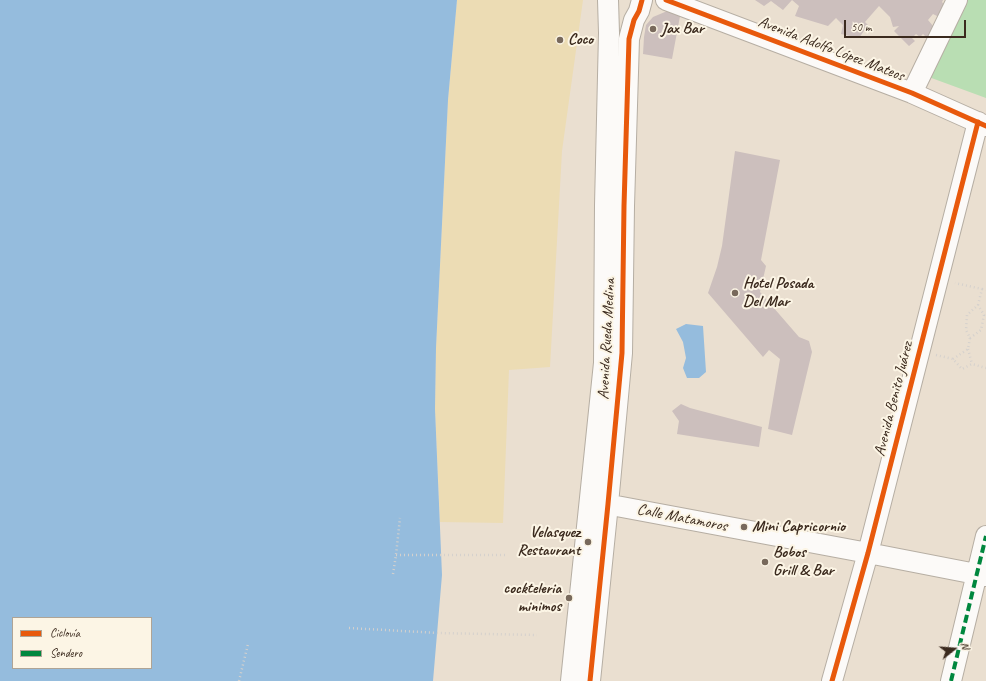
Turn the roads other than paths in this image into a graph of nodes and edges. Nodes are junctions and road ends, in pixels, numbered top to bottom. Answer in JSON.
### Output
{"nodes":[{"id":1,"x":608,"y":0,"type":"edge"},
{"id":2,"x":956,"y":0,"type":"edge"},
{"id":3,"x":668,"y":1,"type":"edge"},
{"id":4,"x":641,"y":5,"type":"edge"},
{"id":5,"x":912,"y":93,"type":"junction"},
{"id":6,"x":982,"y":124,"type":"edge"},
{"id":7,"x":614,"y":205,"type":"junction"},
{"id":8,"x":599,"y":503,"type":"junction"},
{"id":9,"x":986,"y":536,"type":"edge"},
{"id":10,"x":868,"y":553,"type":"junction"},
{"id":11,"x":982,"y":576,"type":"edge"},
{"id":12,"x":571,"y":681,"type":"edge"},
{"id":13,"x":590,"y":681,"type":"edge"},
{"id":14,"x":832,"y":681,"type":"edge"},
{"id":15,"x":950,"y":681,"type":"edge"}],
"edges":[{"from":1,"to":7,"type":"street","name":"Avenida Rueda Medina"},
{"from":2,"to":5,"type":"street"},
{"from":3,"to":4,"type":"street","name":"Avenida Adolfo López Mateos"},
{"from":3,"to":5,"type":"street","name":"Avenida Adolfo López Mateos"},
{"from":4,"to":7,"type":"street","name":"Avenida Rueda Medina"},
{"from":5,"to":6,"type":"street","name":"Avenida Adolfo López Mateos"},
{"from":6,"to":10,"type":"street","name":"Avenida Benito Juárez"},
{"from":7,"to":8,"type":"street","name":"Avenida Rueda Medina"},
{"from":8,"to":10,"type":"street","name":"Calle Matamoros"},
{"from":8,"to":12,"type":"street","name":"Avenida Rueda Medina"},
{"from":8,"to":13,"type":"street","name":"Avenida Rueda Medina"},
{"from":9,"to":11,"type":"street"},
{"from":10,"to":11,"type":"street","name":"Calle Matamoros"},
{"from":10,"to":14,"type":"street","name":"Avenida Benito Juárez"},
{"from":11,"to":15,"type":"street"}]}
